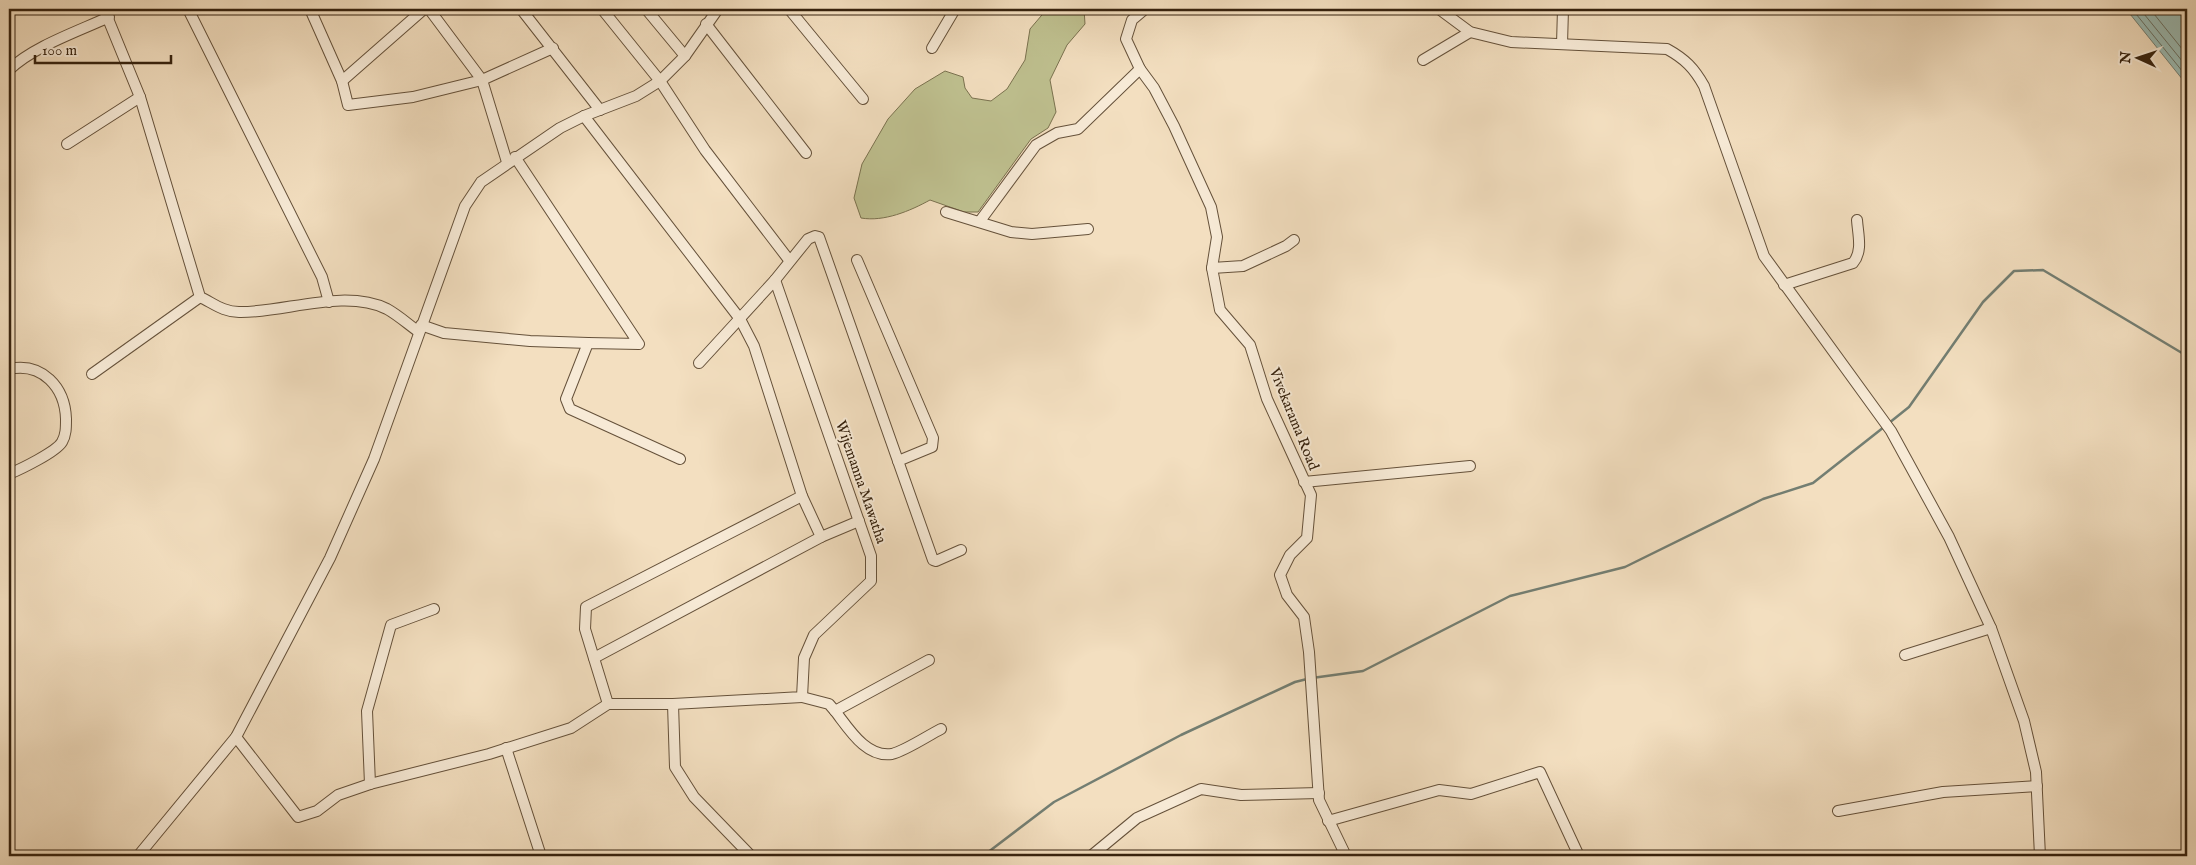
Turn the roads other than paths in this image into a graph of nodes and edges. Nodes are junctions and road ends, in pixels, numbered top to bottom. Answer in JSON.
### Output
{"nodes":[{"id":1,"x":188,"y":9,"type":"edge"},
{"id":2,"x":424,"y":9,"type":"edge"},
{"id":3,"x":429,"y":9,"type":"edge"},
{"id":4,"x":521,"y":9,"type":"edge"},
{"id":5,"x":602,"y":9,"type":"edge"},
{"id":6,"x":646,"y":9,"type":"edge"},
{"id":7,"x":718,"y":9,"type":"edge"},
{"id":8,"x":789,"y":9,"type":"edge"},
{"id":9,"x":955,"y":9,"type":"edge"},
{"id":10,"x":1145,"y":9,"type":"edge"},
{"id":11,"x":1439,"y":9,"type":"edge"},
{"id":12,"x":1563,"y":9,"type":"edge"},
{"id":13,"x":312,"y":10,"type":"edge"},
{"id":14,"x":107,"y":13,"type":"edge"},
{"id":15,"x":706,"y":24,"type":"junction"},
{"id":16,"x":1470,"y":32,"type":"junction"},
{"id":17,"x":1562,"y":44,"type":"junction"},
{"id":18,"x":553,"y":48,"type":"junction"},
{"id":19,"x":932,"y":48,"type":"dead end"},
{"id":20,"x":685,"y":56,"type":"junction"},
{"id":21,"x":1424,"y":60,"type":"dead end"},
{"id":22,"x":1140,"y":69,"type":"junction"},
{"id":23,"x":9,"y":70,"type":"edge"},
{"id":24,"x":482,"y":80,"type":"junction"},
{"id":25,"x":342,"y":81,"type":"junction"},
{"id":26,"x":660,"y":81,"type":"junction"},
{"id":27,"x":140,"y":97,"type":"junction"},
{"id":28,"x":863,"y":100,"type":"dead end"},
{"id":29,"x":600,"y":110,"type":"junction"},
{"id":30,"x":584,"y":116,"type":"junction"},
{"id":31,"x":67,"y":144,"type":"dead end"},
{"id":32,"x":806,"y":153,"type":"dead end"},
{"id":33,"x":511,"y":160,"type":"junction"},
{"id":34,"x":946,"y":212,"type":"dead end"},
{"id":35,"x":1857,"y":220,"type":"dead end"},
{"id":36,"x":980,"y":221,"type":"junction"},
{"id":37,"x":1088,"y":229,"type":"dead end"},
{"id":38,"x":1294,"y":240,"type":"dead end"},
{"id":39,"x":789,"y":260,"type":"junction"},
{"id":40,"x":857,"y":260,"type":"dead end"},
{"id":41,"x":1212,"y":268,"type":"junction"},
{"id":42,"x":775,"y":280,"type":"junction"},
{"id":43,"x":1784,"y":285,"type":"junction"},
{"id":44,"x":200,"y":297,"type":"junction"},
{"id":45,"x":329,"y":302,"type":"junction"},
{"id":46,"x":740,"y":320,"type":"junction"},
{"id":47,"x":420,"y":329,"type":"junction"},
{"id":48,"x":588,"y":343,"type":"junction"},
{"id":49,"x":699,"y":363,"type":"dead end"},
{"id":50,"x":9,"y":369,"type":"edge"},
{"id":51,"x":92,"y":374,"type":"dead end"},
{"id":52,"x":680,"y":460,"type":"dead end"},
{"id":53,"x":898,"y":461,"type":"junction"},
{"id":54,"x":1470,"y":466,"type":"dead end"},
{"id":55,"x":9,"y":474,"type":"edge"},
{"id":56,"x":1304,"y":482,"type":"junction"},
{"id":57,"x":802,"y":496,"type":"junction"},
{"id":58,"x":859,"y":521,"type":"junction"},
{"id":59,"x":821,"y":537,"type":"junction"},
{"id":60,"x":961,"y":550,"type":"dead end"},
{"id":61,"x":434,"y":609,"type":"dead end"},
{"id":62,"x":1991,"y":628,"type":"junction"},
{"id":63,"x":1905,"y":655,"type":"dead end"},
{"id":64,"x":594,"y":658,"type":"junction"},
{"id":65,"x":929,"y":660,"type":"dead end"},
{"id":66,"x":802,"y":697,"type":"junction"},
{"id":67,"x":608,"y":704,"type":"junction"},
{"id":68,"x":673,"y":704,"type":"junction"},
{"id":69,"x":836,"y":711,"type":"junction"},
{"id":70,"x":941,"y":729,"type":"dead end"},
{"id":71,"x":236,"y":737,"type":"junction"},
{"id":72,"x":506,"y":748,"type":"junction"},
{"id":73,"x":370,"y":784,"type":"junction"},
{"id":74,"x":2038,"y":786,"type":"junction"},
{"id":75,"x":1319,"y":793,"type":"junction"},
{"id":76,"x":1838,"y":811,"type":"dead end"},
{"id":77,"x":1328,"y":821,"type":"junction"},
{"id":78,"x":138,"y":856,"type":"edge"},
{"id":79,"x":541,"y":856,"type":"edge"},
{"id":80,"x":751,"y":856,"type":"edge"},
{"id":81,"x":1091,"y":856,"type":"edge"},
{"id":82,"x":1346,"y":856,"type":"edge"},
{"id":83,"x":1579,"y":856,"type":"edge"},
{"id":84,"x":2040,"y":856,"type":"edge"}],
"edges":[{"from":1,"to":45,"type":"street"},
{"from":2,"to":25,"type":"street"},
{"from":3,"to":24,"type":"street"},
{"from":4,"to":18,"type":"street"},
{"from":5,"to":26,"type":"street"},
{"from":6,"to":20,"type":"street"},
{"from":7,"to":15,"type":"street"},
{"from":8,"to":28,"type":"street"},
{"from":9,"to":19,"type":"street"},
{"from":10,"to":22,"type":"street","name":"Vivekarama Road"},
{"from":11,"to":16,"type":"street"},
{"from":12,"to":17,"type":"street"},
{"from":13,"to":25,"type":"street"},
{"from":14,"to":23,"type":"street"},
{"from":14,"to":27,"type":"street"},
{"from":15,"to":20,"type":"street"},
{"from":15,"to":32,"type":"street"},
{"from":16,"to":17,"type":"street"},
{"from":16,"to":21,"type":"street"},
{"from":17,"to":43,"type":"street"},
{"from":18,"to":24,"type":"street"},
{"from":18,"to":29,"type":"street"},
{"from":20,"to":26,"type":"street"},
{"from":22,"to":36,"type":"street"},
{"from":22,"to":41,"type":"street","name":"Vivekarama Road"},
{"from":24,"to":25,"type":"street"},
{"from":24,"to":33,"type":"street"},
{"from":26,"to":29,"type":"street"},
{"from":26,"to":39,"type":"street"},
{"from":27,"to":31,"type":"street"},
{"from":27,"to":44,"type":"street"},
{"from":29,"to":30,"type":"street"},
{"from":30,"to":33,"type":"street"},
{"from":30,"to":46,"type":"street"},
{"from":33,"to":47,"type":"street"},
{"from":33,"to":48,"type":"street"},
{"from":34,"to":36,"type":"street"},
{"from":35,"to":43,"type":"street"},
{"from":36,"to":37,"type":"street"},
{"from":38,"to":41,"type":"street"},
{"from":39,"to":42,"type":"street"},
{"from":39,"to":53,"type":"street"},
{"from":40,"to":53,"type":"street"},
{"from":41,"to":56,"type":"street","name":"Vivekarama Road"},
{"from":42,"to":46,"type":"street"},
{"from":42,"to":58,"type":"street","name":"Wijemanna Mawatha"},
{"from":43,"to":62,"type":"street"},
{"from":44,"to":45,"type":"street"},
{"from":44,"to":51,"type":"street"},
{"from":45,"to":47,"type":"street"},
{"from":46,"to":49,"type":"street"},
{"from":46,"to":57,"type":"street"},
{"from":47,"to":48,"type":"street"},
{"from":47,"to":71,"type":"street"},
{"from":48,"to":52,"type":"street"},
{"from":50,"to":55,"type":"street"},
{"from":53,"to":60,"type":"street"},
{"from":54,"to":56,"type":"street"},
{"from":56,"to":75,"type":"street","name":"Vivekarama Road"},
{"from":57,"to":59,"type":"street"},
{"from":57,"to":64,"type":"street"},
{"from":58,"to":59,"type":"street"},
{"from":58,"to":66,"type":"street","name":"Wijemanna Mawatha"},
{"from":59,"to":64,"type":"street"},
{"from":61,"to":73,"type":"street"},
{"from":62,"to":63,"type":"street"},
{"from":62,"to":74,"type":"street"},
{"from":64,"to":67,"type":"street"},
{"from":65,"to":69,"type":"street"},
{"from":66,"to":68,"type":"street"},
{"from":66,"to":69,"type":"street"},
{"from":67,"to":68,"type":"street"},
{"from":67,"to":72,"type":"street"},
{"from":68,"to":80,"type":"street"},
{"from":69,"to":70,"type":"street"},
{"from":71,"to":73,"type":"street"},
{"from":71,"to":78,"type":"street"},
{"from":72,"to":73,"type":"street"},
{"from":72,"to":79,"type":"street"},
{"from":74,"to":76,"type":"street"},
{"from":74,"to":84,"type":"street"},
{"from":75,"to":77,"type":"street","name":"Vivekarama Road"},
{"from":75,"to":81,"type":"street"},
{"from":77,"to":82,"type":"street","name":"Vivekarama Road"},
{"from":77,"to":83,"type":"street"}]}
